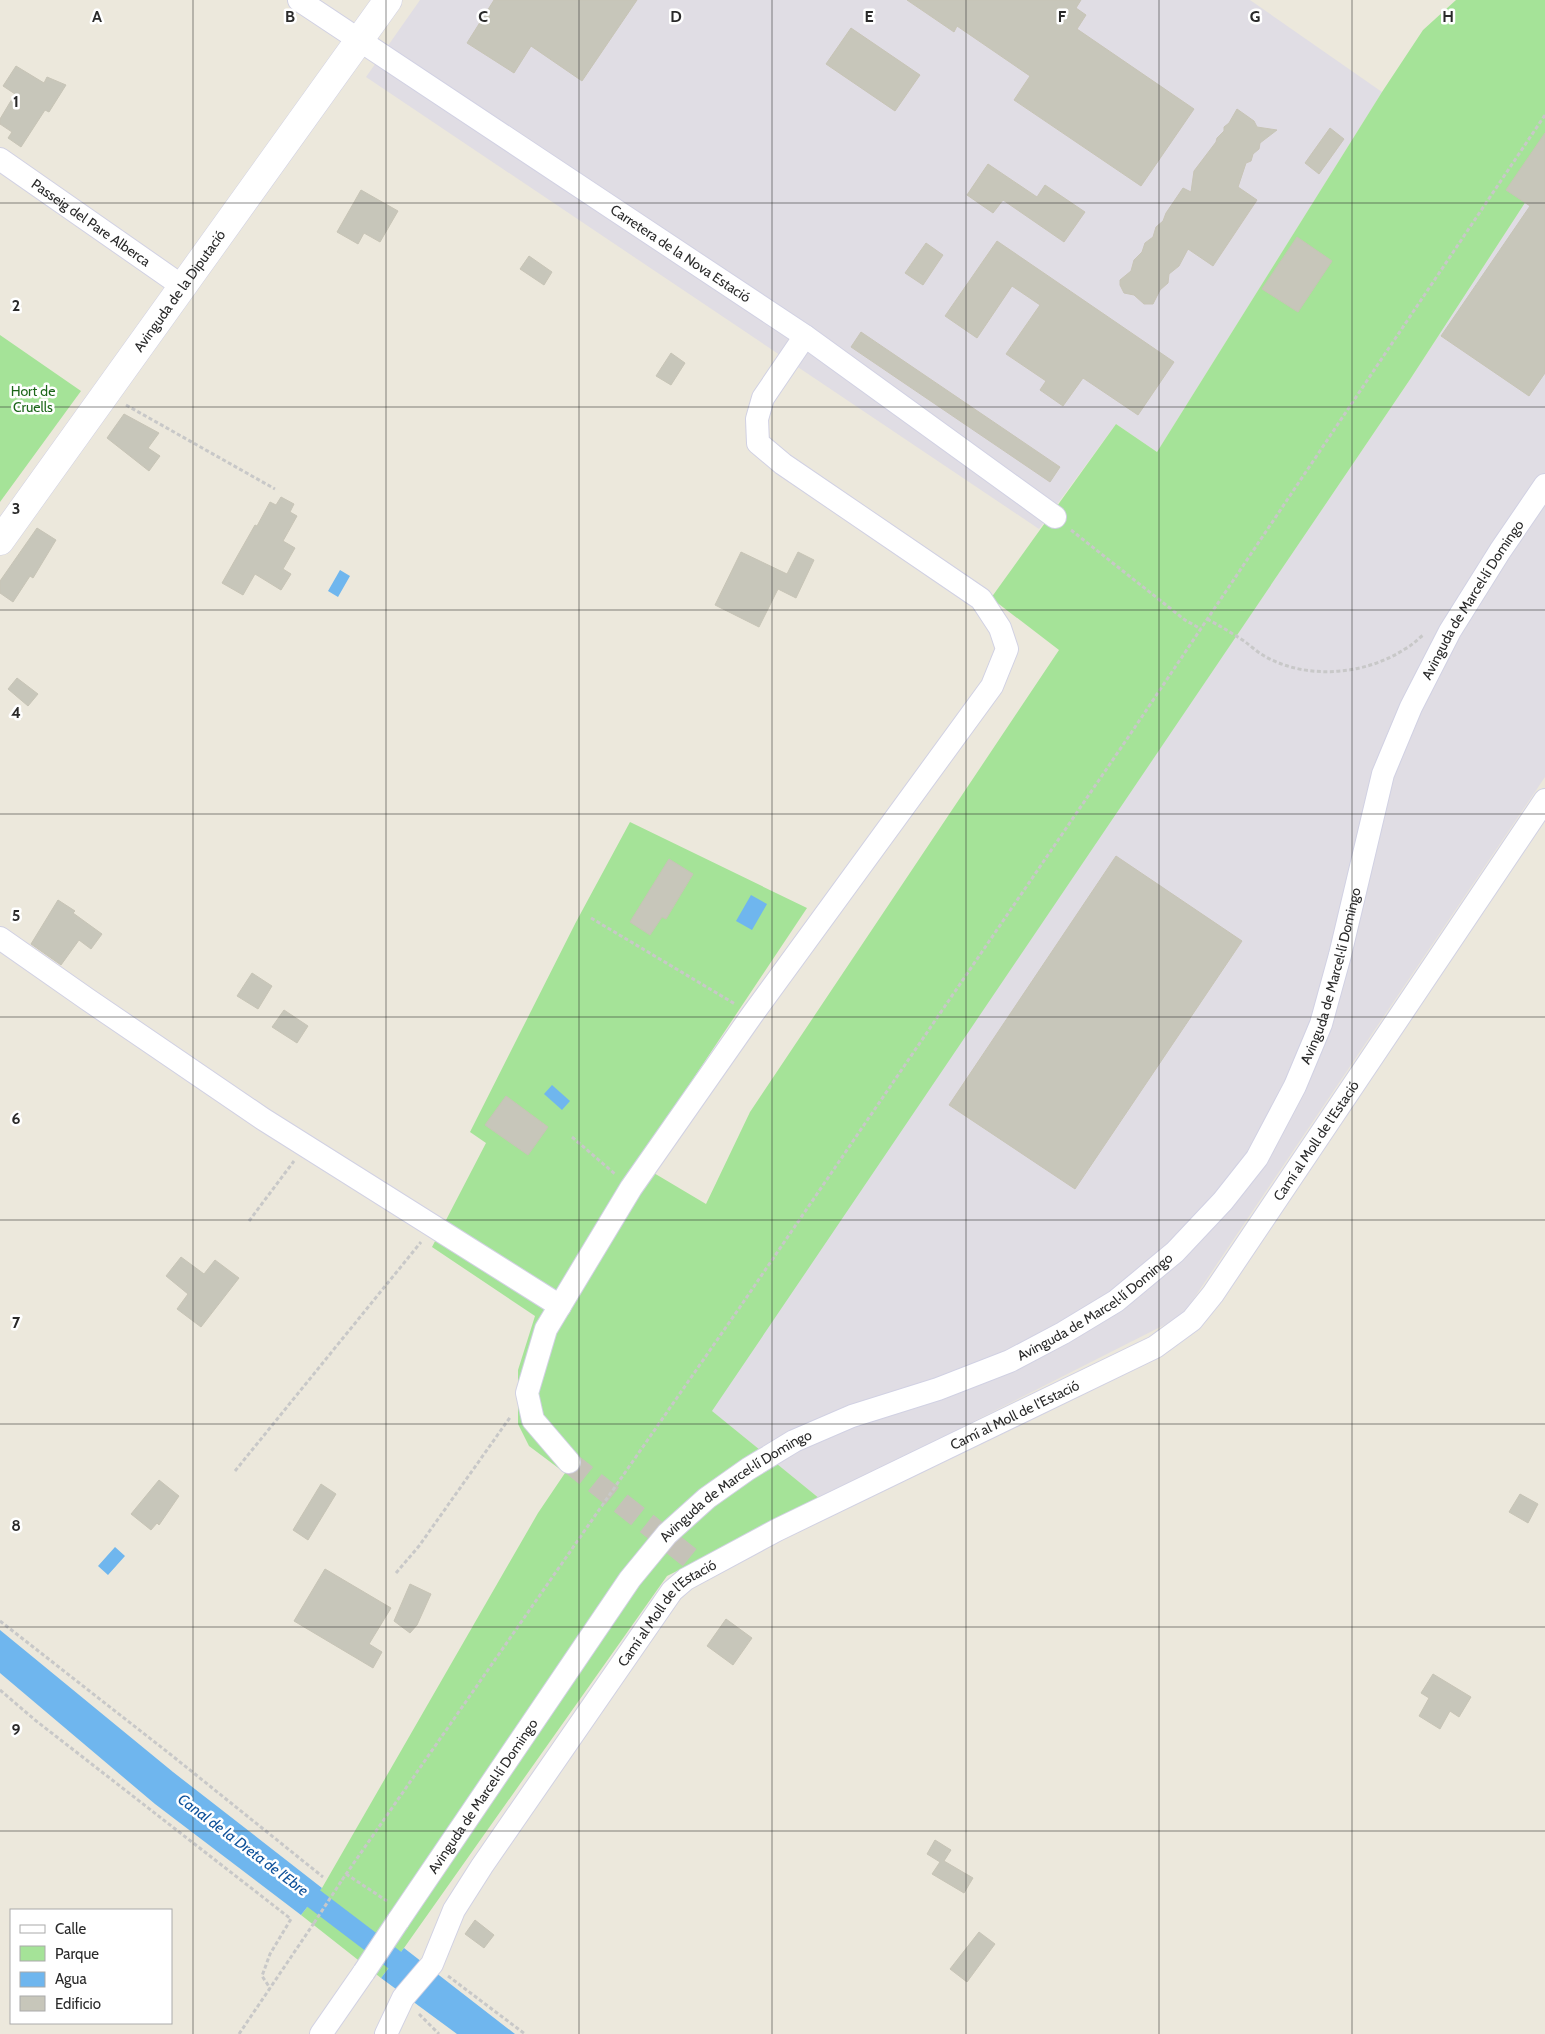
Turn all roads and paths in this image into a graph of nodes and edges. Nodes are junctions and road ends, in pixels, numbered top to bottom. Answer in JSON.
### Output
{"nodes":[{"id":1,"x":299,"y":0,"type":"edge"},
{"id":2,"x":388,"y":0,"type":"edge"},
{"id":3,"x":358,"y":40,"type":"junction"},
{"id":4,"x":1545,"y":115,"type":"edge"},
{"id":5,"x":0,"y":160,"type":"edge"},
{"id":6,"x":182,"y":286,"type":"junction"},
{"id":7,"x":805,"y":336,"type":"junction"},
{"id":8,"x":107,"y":393,"type":"junction"},
{"id":9,"x":1545,"y":485,"type":"edge"},
{"id":10,"x":275,"y":489,"type":"dead end"},
{"id":11,"x":1055,"y":517,"type":"joint"},
{"id":12,"x":0,"y":541,"type":"edge"},
{"id":13,"x":1207,"y":619,"type":"junction"},
{"id":14,"x":1201,"y":629,"type":"junction"},
{"id":15,"x":1450,"y":631,"type":"junction"},
{"id":16,"x":1545,"y":800,"type":"edge"},
{"id":17,"x":591,"y":918,"type":"dead end"},
{"id":18,"x":0,"y":938,"type":"edge"},
{"id":19,"x":752,"y":1015,"type":"junction"},
{"id":20,"x":572,"y":1137,"type":"dead end"},
{"id":21,"x":305,"y":1146,"type":"junction"},
{"id":22,"x":631,"y":1188,"type":"junction"},
{"id":23,"x":250,"y":1221,"type":"dead end"},
{"id":24,"x":434,"y":1226,"type":"junction"},
{"id":25,"x":560,"y":1306,"type":"junction"},
{"id":26,"x":527,"y":1393,"type":"junction"},
{"id":27,"x":570,"y":1462,"type":"tunnel mouth"},
{"id":28,"x":235,"y":1471,"type":"dead end"},
{"id":29,"x":396,"y":1573,"type":"dead end"},
{"id":30,"x":0,"y":1621,"type":"edge"},
{"id":31,"x":0,"y":1690,"type":"edge"},
{"id":32,"x":346,"y":1874,"type":"junction"},
{"id":33,"x":322,"y":1877,"type":"dead end"},
{"id":34,"x":401,"y":1917,"type":"junction"},
{"id":35,"x":432,"y":1964,"type":"junction"},
{"id":36,"x":270,"y":1988,"type":"junction"},
{"id":37,"x":403,"y":1998,"type":"junction"},
{"id":38,"x":239,"y":2034,"type":"edge"},
{"id":39,"x":321,"y":2034,"type":"edge"},
{"id":40,"x":386,"y":2034,"type":"edge"},
{"id":41,"x":439,"y":2034,"type":"edge"},
{"id":42,"x":525,"y":2034,"type":"edge"}],
"edges":[{"from":1,"to":3,"type":"street","name":"Carretera de la Nova Estació"},
{"from":2,"to":3,"type":"street","name":"Avinguda de la Diputació"},
{"from":3,"to":6,"type":"street","name":"Avinguda de la Diputació"},
{"from":3,"to":7,"type":"street","name":"Carretera de la Nova Estació"},
{"from":4,"to":13,"type":"path"},
{"from":5,"to":6,"type":"street","name":"Passeig del Pare Alberca"},
{"from":6,"to":8,"type":"street","name":"Avinguda de la Diputació"},
{"from":7,"to":11,"type":"street","name":"Carretera de la Nova Estació"},
{"from":7,"to":19,"type":"street"},
{"from":8,"to":10,"type":"path"},
{"from":8,"to":12,"type":"street","name":"Avinguda de la Diputació"},
{"from":9,"to":15,"type":"street","name":"Avinguda de Marcel·lí Domingo"},
{"from":11,"to":14,"type":"path"},
{"from":13,"to":14,"type":"path"},
{"from":13,"to":15,"type":"path"},
{"from":14,"to":32,"type":"path"},
{"from":15,"to":34,"type":"street","name":"Avinguda de Marcel·lí Domingo"},
{"from":16,"to":35,"type":"street","name":"Camí al Moll de l'Estació"},
{"from":17,"to":19,"type":"path"},
{"from":18,"to":21,"type":"street"},
{"from":19,"to":22,"type":"street"},
{"from":20,"to":22,"type":"path"},
{"from":21,"to":23,"type":"path"},
{"from":21,"to":24,"type":"street"},
{"from":22,"to":25,"type":"street"},
{"from":24,"to":25,"type":"street"},
{"from":24,"to":28,"type":"path"},
{"from":25,"to":26,"type":"street"},
{"from":26,"to":27,"type":"street"},
{"from":26,"to":29,"type":"path"},
{"from":30,"to":33,"type":"path"},
{"from":31,"to":36,"type":"path"},
{"from":32,"to":34,"type":"path"},
{"from":32,"to":36,"type":"path","bridge":true},
{"from":34,"to":39,"type":"street","name":"Avinguda de Marcel·lí Domingo","bridge":true},
{"from":35,"to":37,"type":"street","name":"Camí al Moll de l'Estació"},
{"from":35,"to":42,"type":"path"},
{"from":36,"to":38,"type":"path"},
{"from":37,"to":40,"type":"street","name":"Camí al Moll de l'Estació"},
{"from":37,"to":41,"type":"path"}]}
